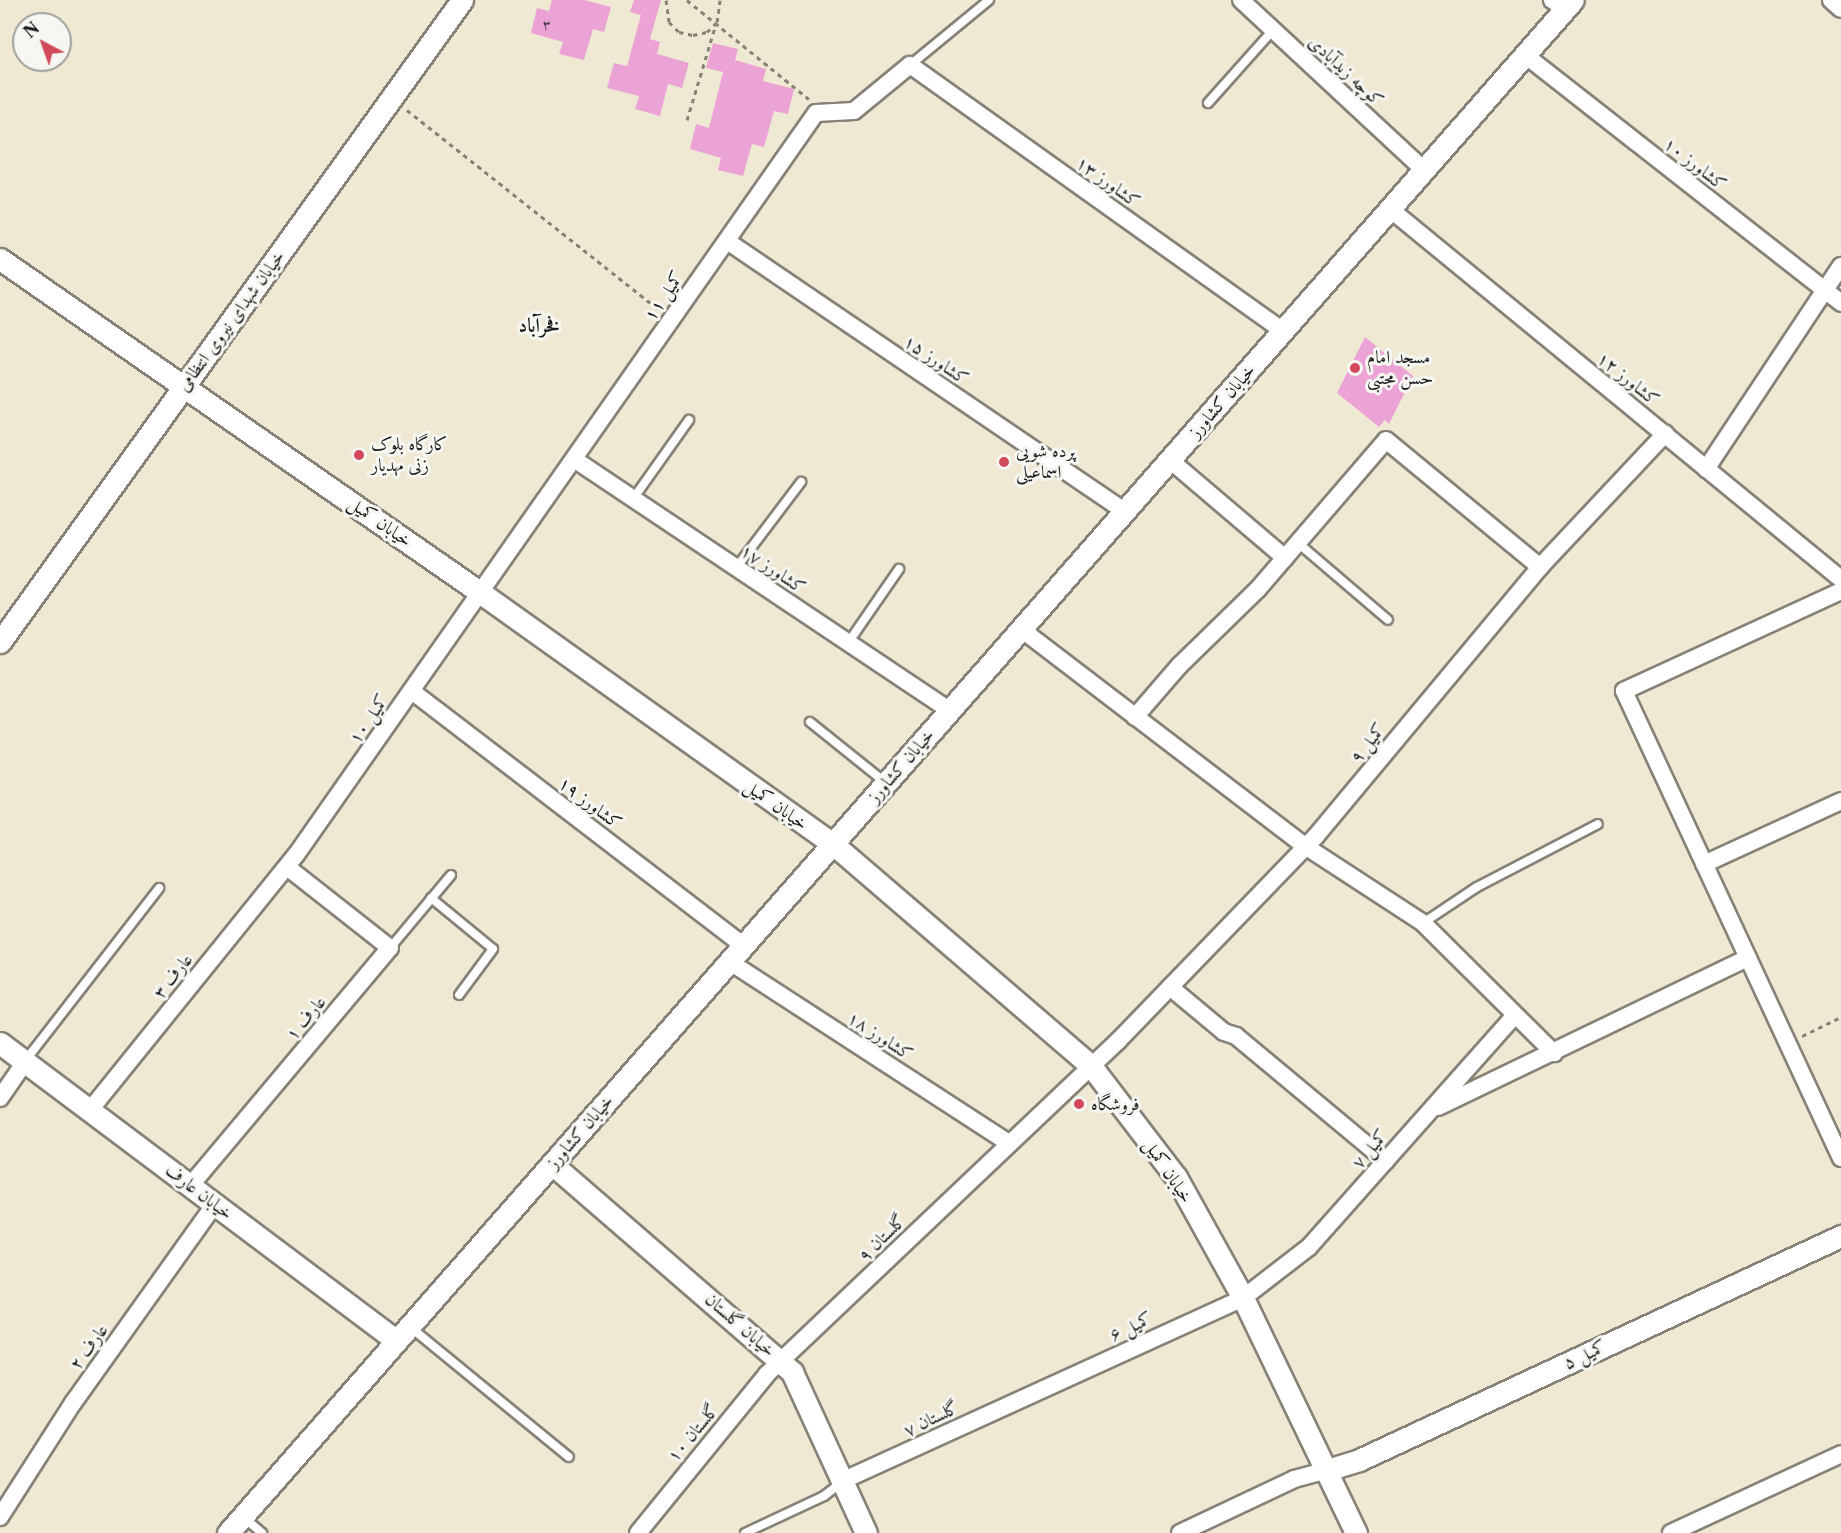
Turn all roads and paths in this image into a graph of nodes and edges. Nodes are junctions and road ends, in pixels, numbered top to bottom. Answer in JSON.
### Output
{"nodes":[{"id":1,"x":462,"y":0,"type":"edge"},
{"id":2,"x":666,"y":0,"type":"edge"},
{"id":3,"x":687,"y":0,"type":"edge"},
{"id":4,"x":720,"y":0,"type":"edge"},
{"id":5,"x":988,"y":0,"type":"edge"},
{"id":6,"x":1241,"y":0,"type":"edge"},
{"id":7,"x":1831,"y":0,"type":"edge"},
{"id":8,"x":1564,"y":3,"type":"edge"},
{"id":9,"x":1841,"y":9,"type":"edge"},
{"id":10,"x":717,"y":22,"type":"junction"},
{"id":11,"x":1273,"y":30,"type":"junction"},
{"id":12,"x":1525,"y":55,"type":"junction"},
{"id":13,"x":910,"y":65,"type":"junction"},
{"id":14,"x":392,"y":98,"type":"junction"},
{"id":15,"x":1208,"y":103,"type":"dead end"},
{"id":16,"x":816,"y":112,"type":"junction"},
{"id":17,"x":687,"y":120,"type":"dead end"},
{"id":18,"x":1424,"y":170,"type":"junction"},
{"id":19,"x":1390,"y":209,"type":"junction"},
{"id":20,"x":726,"y":241,"type":"junction"},
{"id":21,"x":0,"y":259,"type":"edge"},
{"id":22,"x":1841,"y":266,"type":"edge"},
{"id":23,"x":1825,"y":291,"type":"junction"},
{"id":24,"x":1841,"y":303,"type":"edge"},
{"id":25,"x":671,"y":320,"type":"junction"},
{"id":26,"x":1283,"y":331,"type":"junction"},
{"id":27,"x":184,"y":386,"type":"junction"},
{"id":28,"x":689,"y":420,"type":"dead end"},
{"id":29,"x":1665,"y":434,"type":"junction"},
{"id":30,"x":574,"y":459,"type":"junction"},
{"id":31,"x":1170,"y":460,"type":"junction"},
{"id":32,"x":1706,"y":469,"type":"junction"},
{"id":33,"x":801,"y":482,"type":"dead end"},
{"id":34,"x":633,"y":499,"type":"junction"},
{"id":35,"x":1125,"y":511,"type":"junction"},
{"id":36,"x":1298,"y":543,"type":"junction"},
{"id":37,"x":1285,"y":558,"type":"junction"},
{"id":38,"x":1540,"y":567,"type":"junction"},
{"id":39,"x":736,"y":568,"type":"junction"},
{"id":40,"x":899,"y":569,"type":"dead end"},
{"id":41,"x":1841,"y":579,"type":"edge"},
{"id":42,"x":1841,"y":591,"type":"edge"},
{"id":43,"x":481,"y":593,"type":"junction"},
{"id":44,"x":1388,"y":620,"type":"dead end"},
{"id":45,"x":1022,"y":629,"type":"junction"},
{"id":46,"x":0,"y":642,"type":"edge"},
{"id":47,"x":848,"y":644,"type":"junction"},
{"id":48,"x":412,"y":692,"type":"junction"},
{"id":49,"x":950,"y":711,"type":"junction"},
{"id":50,"x":1135,"y":717,"type":"junction"},
{"id":51,"x":810,"y":722,"type":"dead end"},
{"id":52,"x":886,"y":783,"type":"junction"},
{"id":53,"x":1841,"y":801,"type":"edge"},
{"id":54,"x":1598,"y":824,"type":"dead end"},
{"id":55,"x":833,"y":844,"type":"junction"},
{"id":56,"x":1305,"y":846,"type":"junction"},
{"id":57,"x":1704,"y":864,"type":"junction"},
{"id":58,"x":287,"y":867,"type":"junction"},
{"id":59,"x":451,"y":876,"type":"dead end"},
{"id":60,"x":159,"y":888,"type":"dead end"},
{"id":61,"x":432,"y":898,"type":"junction"},
{"id":62,"x":1423,"y":923,"type":"junction"},
{"id":63,"x":390,"y":948,"type":"junction"},
{"id":64,"x":737,"y":954,"type":"junction"},
{"id":65,"x":1748,"y":958,"type":"junction"},
{"id":66,"x":1170,"y":987,"type":"junction"},
{"id":67,"x":459,"y":995,"type":"dead end"},
{"id":68,"x":1515,"y":1015,"type":"junction"},
{"id":69,"x":1841,"y":1017,"type":"edge"},
{"id":70,"x":0,"y":1043,"type":"edge"},
{"id":71,"x":1787,"y":1043,"type":"junction"},
{"id":72,"x":1554,"y":1053,"type":"junction"},
{"id":73,"x":25,"y":1062,"type":"junction"},
{"id":74,"x":1091,"y":1066,"type":"junction"},
{"id":75,"x":0,"y":1098,"type":"edge"},
{"id":76,"x":90,"y":1110,"type":"junction"},
{"id":77,"x":1430,"y":1111,"type":"junction"},
{"id":78,"x":1009,"y":1143,"type":"junction"},
{"id":79,"x":1841,"y":1158,"type":"edge"},
{"id":80,"x":1386,"y":1161,"type":"junction"},
{"id":81,"x":552,"y":1164,"type":"junction"},
{"id":82,"x":190,"y":1186,"type":"junction"},
{"id":83,"x":215,"y":1204,"type":"junction"},
{"id":84,"x":1841,"y":1236,"type":"edge"},
{"id":85,"x":1243,"y":1298,"type":"junction"},
{"id":86,"x":404,"y":1333,"type":"junction"},
{"id":87,"x":782,"y":1361,"type":"junction"},
{"id":88,"x":1036,"y":1392,"type":"joint"},
{"id":89,"x":1841,"y":1454,"type":"edge"},
{"id":90,"x":569,"y":1457,"type":"dead end"},
{"id":91,"x":1326,"y":1470,"type":"junction"},
{"id":92,"x":842,"y":1481,"type":"junction"},
{"id":93,"x":0,"y":1517,"type":"edge"},
{"id":94,"x":235,"y":1525,"type":"edge"},
{"id":95,"x":262,"y":1533,"type":"edge"},
{"id":96,"x":638,"y":1533,"type":"edge"},
{"id":97,"x":745,"y":1533,"type":"edge"},
{"id":98,"x":866,"y":1533,"type":"edge"},
{"id":99,"x":1180,"y":1533,"type":"edge"},
{"id":100,"x":1356,"y":1533,"type":"edge"},
{"id":101,"x":1671,"y":1533,"type":"edge"}],
"edges":[{"from":1,"to":14,"type":"street","name":"خیابان شهدای نیروی انتظامی"},
{"from":2,"to":10,"type":"path"},
{"from":3,"to":10,"type":"path"},
{"from":4,"to":10,"type":"path"},
{"from":5,"to":13,"type":"lane"},
{"from":6,"to":11,"type":"street","name":"کوچه زیدآبادی"},
{"from":7,"to":9,"type":"street"},
{"from":8,"to":12,"type":"street","name":"خیابان کشاورز"},
{"from":10,"to":16,"type":"path"},
{"from":10,"to":17,"type":"path"},
{"from":11,"to":15,"type":"lane"},
{"from":11,"to":18,"type":"street","name":"کوچه زیدآبادی"},
{"from":12,"to":18,"type":"street","name":"خیابان کشاورز"},
{"from":12,"to":23,"type":"street","name":"کشاورز ۱۰"},
{"from":13,"to":16,"type":"street"},
{"from":13,"to":26,"type":"street","name":"کشاورز ۱۳"},
{"from":14,"to":25,"type":"path"},
{"from":14,"to":27,"type":"street","name":"خیابان شهدای نیروی انتظامی"},
{"from":16,"to":20,"type":"street","name":"کمیل ۱۱"},
{"from":18,"to":19,"type":"street","name":"خیابان کشاورز"},
{"from":19,"to":26,"type":"street","name":"خیابان کشاورز"},
{"from":19,"to":29,"type":"street","name":"کشاورز ۱۲"},
{"from":20,"to":25,"type":"street","name":"کمیل ۱۱"},
{"from":20,"to":35,"type":"street","name":"کشاورز ۱۵"},
{"from":21,"to":27,"type":"street","name":"خیابان کمیل"},
{"from":22,"to":23,"type":"street"},
{"from":23,"to":24,"type":"street","name":"کشاورز ۱۰"},
{"from":23,"to":32,"type":"street"},
{"from":25,"to":30,"type":"street","name":"کمیل ۱۱"},
{"from":26,"to":31,"type":"street","name":"خیابان کشاورز"},
{"from":27,"to":43,"type":"street","name":"خیابان کمیل"},
{"from":27,"to":46,"type":"street","name":"خیابان شهدای نیروی انتظامی"},
{"from":28,"to":34,"type":"lane"},
{"from":29,"to":32,"type":"street","name":"کشاورز ۱۲"},
{"from":29,"to":38,"type":"street","name":"کمیل ۹"},
{"from":30,"to":34,"type":"street","name":"کشاورز ۱۷"},
{"from":30,"to":43,"type":"street","name":"کمیل ۱۱"},
{"from":31,"to":35,"type":"street","name":"خیابان کشاورز"},
{"from":31,"to":37,"type":"street"},
{"from":32,"to":41,"type":"street","name":"کشاورز ۱۲"},
{"from":33,"to":39,"type":"lane"},
{"from":34,"to":39,"type":"street","name":"کشاورز ۱۷"},
{"from":35,"to":45,"type":"street","name":"خیابان کشاورز"},
{"from":36,"to":37,"type":"street"},
{"from":36,"to":38,"type":"street"},
{"from":36,"to":44,"type":"lane"},
{"from":37,"to":50,"type":"street"},
{"from":38,"to":56,"type":"street","name":"کمیل ۹"},
{"from":39,"to":47,"type":"street","name":"کشاورز ۱۷"},
{"from":40,"to":47,"type":"lane"},
{"from":42,"to":57,"type":"street"},
{"from":43,"to":48,"type":"street","name":"کمیل ۱۰"},
{"from":43,"to":55,"type":"street","name":"خیابان کمیل"},
{"from":45,"to":49,"type":"street","name":"خیابان کشاورز"},
{"from":45,"to":50,"type":"street"},
{"from":47,"to":49,"type":"street","name":"کشاورز ۱۷"},
{"from":48,"to":58,"type":"street","name":"کمیل ۱۰"},
{"from":48,"to":64,"type":"street","name":"کشاورز ۱۹"},
{"from":49,"to":52,"type":"street","name":"خیابان کشاورز"},
{"from":50,"to":56,"type":"street"},
{"from":51,"to":52,"type":"lane"},
{"from":52,"to":55,"type":"street","name":"خیابان کشاورز"},
{"from":53,"to":57,"type":"street"},
{"from":54,"to":62,"type":"lane"},
{"from":55,"to":64,"type":"street","name":"خیابان کشاورز"},
{"from":55,"to":74,"type":"street","name":"خیابان کمیل"},
{"from":56,"to":62,"type":"street"},
{"from":56,"to":66,"type":"street","name":"کمیل ۹"},
{"from":57,"to":65,"type":"street"},
{"from":58,"to":63,"type":"street"},
{"from":58,"to":76,"type":"street","name":"عارف ۳"},
{"from":59,"to":61,"type":"lane","name":"عارف ۱"},
{"from":60,"to":73,"type":"lane"},
{"from":61,"to":63,"type":"lane","name":"عارف ۱"},
{"from":61,"to":67,"type":"lane"},
{"from":62,"to":68,"type":"street"},
{"from":63,"to":82,"type":"street","name":"عارف ۱"},
{"from":64,"to":78,"type":"street","name":"کشاورز ۱۸"},
{"from":64,"to":81,"type":"street","name":"خیابان کشاورز"},
{"from":65,"to":71,"type":"street"},
{"from":65,"to":72,"type":"street"},
{"from":66,"to":74,"type":"street","name":"کمیل ۹"},
{"from":66,"to":80,"type":"street"},
{"from":68,"to":72,"type":"street"},
{"from":68,"to":77,"type":"street","name":"کمیل ۷"},
{"from":69,"to":71,"type":"path"},
{"from":70,"to":73,"type":"street","name":"خیابان عارف"},
{"from":71,"to":79,"type":"street"},
{"from":72,"to":77,"type":"street"},
{"from":73,"to":75,"type":"street"},
{"from":73,"to":76,"type":"street","name":"خیابان عارف"},
{"from":74,"to":78,"type":"street","name":"گلستان ۹"},
{"from":74,"to":85,"type":"street","name":"خیابان کمیل"},
{"from":76,"to":82,"type":"street","name":"خیابان عارف"},
{"from":77,"to":80,"type":"street","name":"کمیل ۷"},
{"from":78,"to":87,"type":"street","name":"گلستان ۹"},
{"from":80,"to":85,"type":"street","name":"کمیل ۷"},
{"from":81,"to":86,"type":"street","name":"خیابان کشاورز"},
{"from":81,"to":87,"type":"street","name":"خیابان گلستان"},
{"from":82,"to":83,"type":"street","name":"خیابان عارف"},
{"from":83,"to":86,"type":"street","name":"خیابان عارف"},
{"from":83,"to":93,"type":"street","name":"عارف ۲"},
{"from":84,"to":91,"type":"street","name":"کمیل ۵"},
{"from":85,"to":88,"type":"street","name":"کمیل ۶"},
{"from":85,"to":91,"type":"street","name":"خیابان کمیل"},
{"from":86,"to":90,"type":"lane"},
{"from":86,"to":94,"type":"street","name":"خیابان کشاورز"},
{"from":87,"to":92,"type":"street","name":"خیابان گلستان"},
{"from":87,"to":96,"type":"street","name":"گلستان ۱۰"},
{"from":88,"to":92,"type":"street","name":"گلستان ۷"},
{"from":89,"to":101,"type":"street"},
{"from":91,"to":99,"type":"street"},
{"from":91,"to":100,"type":"street","name":"خیابان کمیل"},
{"from":92,"to":97,"type":"lane"},
{"from":92,"to":98,"type":"street","name":"خیابان گلستان"},
{"from":94,"to":95,"type":"lane"}]}
